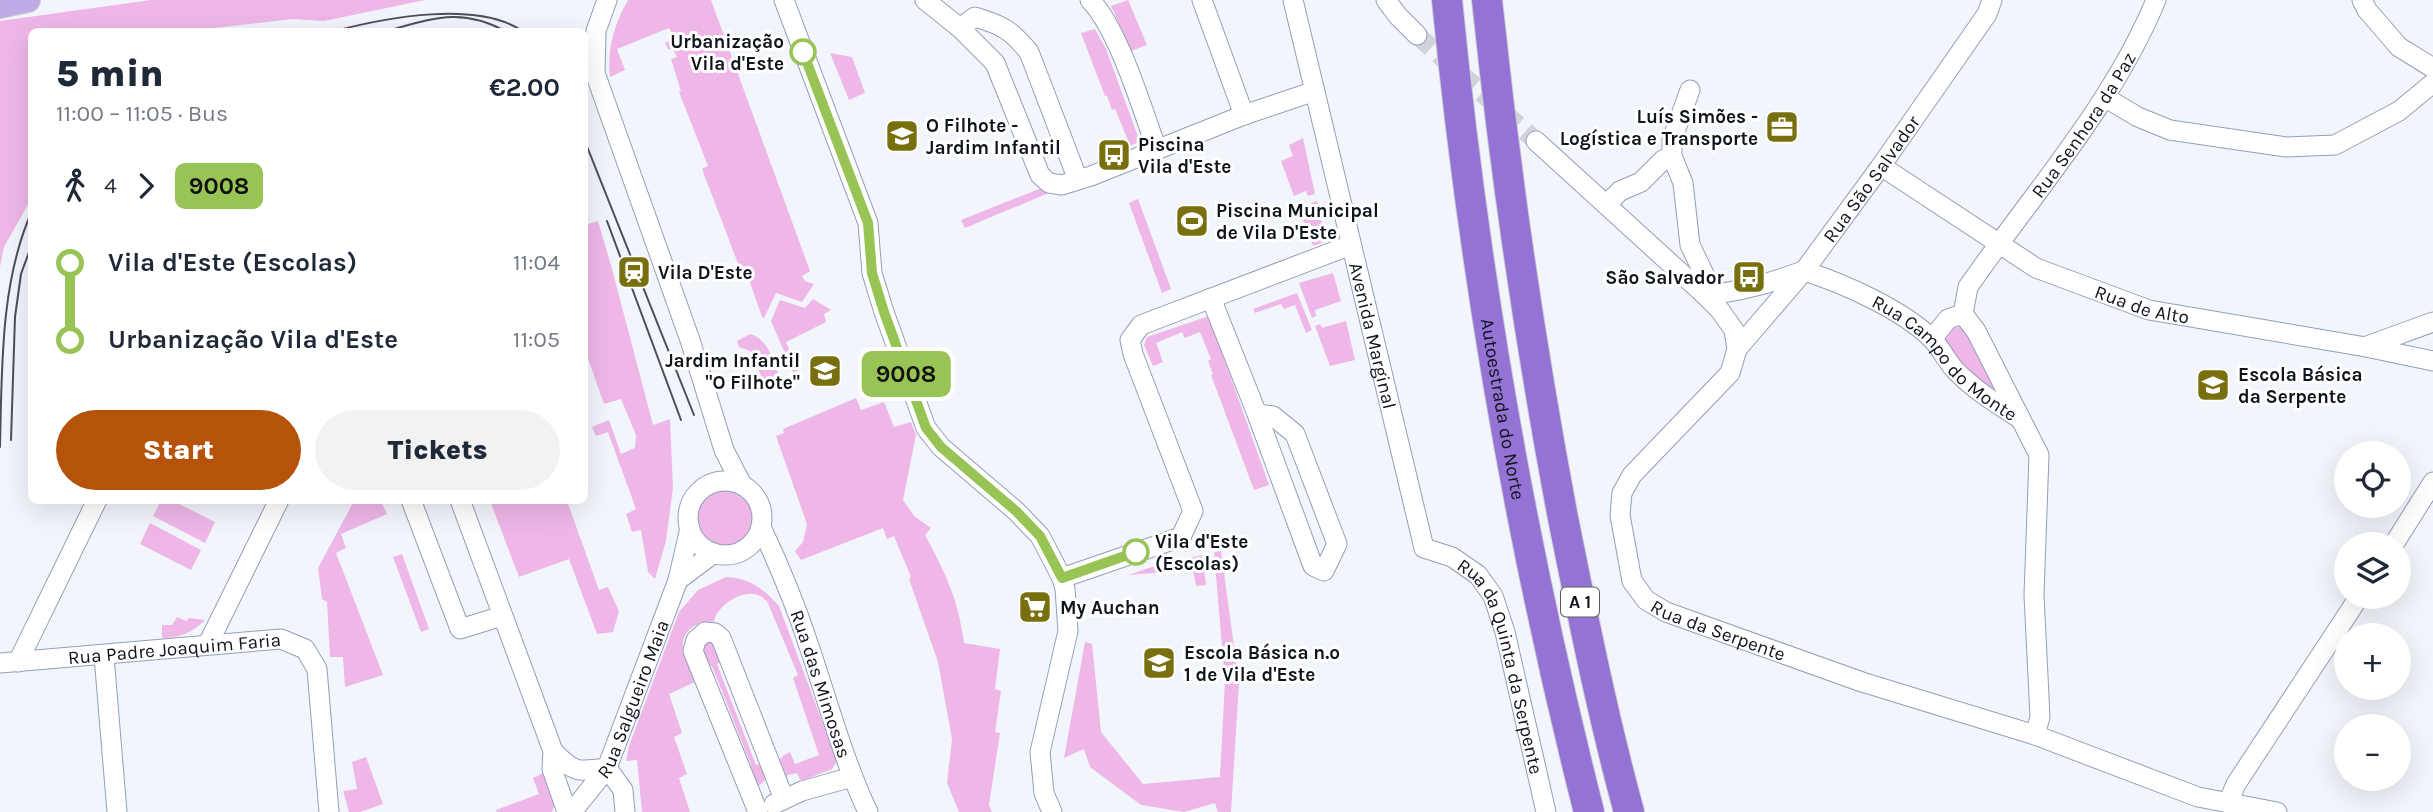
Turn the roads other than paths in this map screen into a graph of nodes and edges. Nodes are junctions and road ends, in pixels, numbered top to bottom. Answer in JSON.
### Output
{"nodes":[{"id":1,"x":28,"y":0,"type":"edge"},
{"id":2,"x":607,"y":0,"type":"edge"},
{"id":3,"x":783,"y":0,"type":"edge"},
{"id":4,"x":925,"y":0,"type":"edge"},
{"id":5,"x":1090,"y":0,"type":"edge"},
{"id":6,"x":1202,"y":0,"type":"edge"},
{"id":7,"x":1293,"y":0,"type":"edge"},
{"id":8,"x":1386,"y":0,"type":"edge"},
{"id":9,"x":1447,"y":0,"type":"edge"},
{"id":10,"x":1487,"y":0,"type":"edge"},
{"id":11,"x":1992,"y":0,"type":"edge"},
{"id":12,"x":2156,"y":0,"type":"edge"},
{"id":13,"x":2362,"y":0,"type":"edge"},
{"id":14,"x":0,"y":6,"type":"edge"},
{"id":15,"x":960,"y":28,"type":"junction"},
{"id":16,"x":1417,"y":35,"type":"tunnel mouth"},
{"id":17,"x":2433,"y":68,"type":"edge"},
{"id":18,"x":2433,"y":83,"type":"edge"},
{"id":19,"x":1690,"y":90,"type":"dead end"},
{"id":20,"x":1315,"y":91,"type":"junction"},
{"id":21,"x":2106,"y":98,"type":"junction"},
{"id":22,"x":1244,"y":115,"type":"junction"},
{"id":23,"x":1536,"y":141,"type":"tunnel mouth"},
{"id":24,"x":1157,"y":150,"type":"junction"},
{"id":25,"x":1672,"y":156,"type":"junction"},
{"id":26,"x":1881,"y":166,"type":"junction"},
{"id":27,"x":1078,"y":180,"type":"junction"},
{"id":28,"x":1607,"y":204,"type":"junction"},
{"id":29,"x":1999,"y":242,"type":"junction"},
{"id":30,"x":1351,"y":245,"type":"junction"},
{"id":31,"x":1804,"y":271,"type":"junction"},
{"id":32,"x":1705,"y":295,"type":"junction"},
{"id":33,"x":1211,"y":298,"type":"junction"},
{"id":34,"x":1963,"y":314,"type":"junction"},
{"id":35,"x":2433,"y":322,"type":"edge"},
{"id":36,"x":1932,"y":340,"type":"junction"},
{"id":37,"x":2366,"y":347,"type":"junction"},
{"id":38,"x":1737,"y":349,"type":"junction"},
{"id":39,"x":2433,"y":361,"type":"edge"},
{"id":40,"x":1257,"y":414,"type":"junction"},
{"id":41,"x":2020,"y":418,"type":"junction"},
{"id":42,"x":724,"y":450,"type":"junction"},
{"id":43,"x":718,"y":481,"type":"junction"},
{"id":44,"x":2433,"y":482,"type":"edge"},
{"id":45,"x":742,"y":485,"type":"junction"},
{"id":46,"x":95,"y":504,"type":"edge"},
{"id":47,"x":277,"y":504,"type":"edge"},
{"id":48,"x":413,"y":504,"type":"edge"},
{"id":49,"x":461,"y":504,"type":"edge"},
{"id":50,"x":761,"y":527,"type":"junction"},
{"id":51,"x":690,"y":528,"type":"junction"},
{"id":52,"x":2402,"y":532,"type":"edge"},
{"id":53,"x":748,"y":547,"type":"junction"},
{"id":54,"x":1424,"y":548,"type":"joint"},
{"id":55,"x":714,"y":553,"type":"junction"},
{"id":56,"x":774,"y":554,"type":"junction"},
{"id":57,"x":1062,"y":578,"type":"junction"},
{"id":58,"x":678,"y":580,"type":"junction"},
{"id":59,"x":2352,"y":609,"type":"edge"},
{"id":60,"x":502,"y":616,"type":"junction"},
{"id":61,"x":208,"y":644,"type":"junction"},
{"id":62,"x":104,"y":656,"type":"junction"},
{"id":63,"x":9,"y":663,"type":"edge"},
{"id":64,"x":2035,"y":734,"type":"junction"},
{"id":65,"x":553,"y":751,"type":"junction"},
{"id":66,"x":607,"y":768,"type":"junction"},
{"id":67,"x":572,"y":770,"type":"junction"},
{"id":68,"x":852,"y":777,"type":"junction"},
{"id":69,"x":784,"y":799,"type":"junction"},
{"id":70,"x":2228,"y":803,"type":"junction"},
{"id":71,"x":574,"y":808,"type":"edge"},
{"id":72,"x":117,"y":812,"type":"edge"},
{"id":73,"x":329,"y":812,"type":"edge"},
{"id":74,"x":625,"y":812,"type":"edge"},
{"id":75,"x":758,"y":812,"type":"edge"},
{"id":76,"x":764,"y":812,"type":"edge"},
{"id":77,"x":868,"y":812,"type":"edge"},
{"id":78,"x":1052,"y":812,"type":"edge"},
{"id":79,"x":1546,"y":812,"type":"edge"},
{"id":80,"x":1589,"y":812,"type":"edge"},
{"id":81,"x":1629,"y":812,"type":"edge"},
{"id":82,"x":2277,"y":812,"type":"edge"}],
"edges":[{"from":1,"to":14,"type":"main road"},
{"from":2,"to":42,"type":"street"},
{"from":3,"to":57,"type":"street"},
{"from":4,"to":15,"type":"street"},
{"from":5,"to":24,"type":"street"},
{"from":6,"to":22,"type":"street"},
{"from":7,"to":20,"type":"street","name":"Avenida Marginal"},
{"from":8,"to":16,"type":"street"},
{"from":9,"to":80,"type":"highway","name":"Autoestrada do Norte","number":"A 1"},
{"from":10,"to":81,"type":"highway","name":"Autoestrada do Norte","number":"A 1"},
{"from":11,"to":26,"type":"street","name":"Rua São Salvador"},
{"from":12,"to":21,"type":"street","name":"Rua Senhora da Paz"},
{"from":13,"to":17,"type":"street"},
{"from":15,"to":27,"type":"street"},
{"from":15,"to":27,"type":"street"},
{"from":18,"to":21,"type":"street"},
{"from":19,"to":25,"type":"street"},
{"from":20,"to":22,"type":"street"},
{"from":20,"to":30,"type":"street","name":"Avenida Marginal"},
{"from":21,"to":29,"type":"street","name":"Rua Senhora da Paz"},
{"from":22,"to":24,"type":"street"},
{"from":23,"to":28,"type":"street"},
{"from":24,"to":27,"type":"street"},
{"from":25,"to":28,"type":"street"},
{"from":25,"to":32,"type":"street"},
{"from":26,"to":29,"type":"street","name":"Rua de Alto"},
{"from":26,"to":31,"type":"street","name":"Rua São Salvador"},
{"from":28,"to":32,"type":"street"},
{"from":29,"to":34,"type":"street","name":"Rua Senhora da Paz"},
{"from":29,"to":37,"type":"street","name":"Rua de Alto"},
{"from":30,"to":33,"type":"street"},
{"from":30,"to":54,"type":"street","name":"Avenida Marginal"},
{"from":31,"to":32,"type":"street"},
{"from":31,"to":36,"type":"street","name":"Rua Campo do Monte"},
{"from":31,"to":38,"type":"street","name":"Rua São Salvador"},
{"from":32,"to":38,"type":"street"},
{"from":33,"to":40,"type":"street"},
{"from":33,"to":57,"type":"street"},
{"from":34,"to":36,"type":"street"},
{"from":34,"to":41,"type":"street"},
{"from":35,"to":37,"type":"street"},
{"from":36,"to":41,"type":"street","name":"Rua Campo do Monte"},
{"from":37,"to":39,"type":"street","name":"Rua de Alto"},
{"from":38,"to":64,"type":"street","name":"Rua da Serpente"},
{"from":40,"to":40,"type":"street"},
{"from":41,"to":64,"type":"street","name":"Rua Campo do Monte"},
{"from":42,"to":43,"type":"street"},
{"from":42,"to":45,"type":"street"},
{"from":43,"to":45,"type":"street"},
{"from":43,"to":51,"type":"street"},
{"from":44,"to":52,"type":"street"},
{"from":45,"to":50,"type":"street"},
{"from":46,"to":63,"type":"street"},
{"from":47,"to":61,"type":"street"},
{"from":48,"to":60,"type":"street"},
{"from":49,"to":60,"type":"street"},
{"from":50,"to":53,"type":"street"},
{"from":50,"to":56,"type":"street","name":"Rua das Mimosas"},
{"from":51,"to":55,"type":"street"},
{"from":51,"to":58,"type":"street","name":"Rua Salgueiro Maia"},
{"from":53,"to":55,"type":"street"},
{"from":53,"to":56,"type":"street"},
{"from":54,"to":79,"type":"street","name":"Rua da Quinta da Serpente"},
{"from":55,"to":58,"type":"street"},
{"from":56,"to":68,"type":"street","name":"Rua das Mimosas"},
{"from":57,"to":78,"type":"street"},
{"from":58,"to":66,"type":"street","name":"Rua Salgueiro Maia"},
{"from":59,"to":70,"type":"street"},
{"from":60,"to":65,"type":"street"},
{"from":61,"to":62,"type":"street","name":"Rua Padre Joaquim Faria"},
{"from":61,"to":73,"type":"street","name":"Rua Padre Joaquim Faria"},
{"from":62,"to":63,"type":"street","name":"Rua Padre Joaquim Faria"},
{"from":62,"to":72,"type":"street"},
{"from":64,"to":70,"type":"street","name":"Rua da Serpente"},
{"from":65,"to":67,"type":"street"},
{"from":65,"to":71,"type":"street"},
{"from":66,"to":67,"type":"street"},
{"from":66,"to":71,"type":"street","name":"Rua Salgueiro Maia"},
{"from":66,"to":74,"type":"street"},
{"from":67,"to":71,"type":"street"},
{"from":68,"to":69,"type":"street"},
{"from":68,"to":77,"type":"street","name":"Rua das Mimosas"},
{"from":69,"to":75,"type":"street"},
{"from":69,"to":76,"type":"street"},
{"from":70,"to":82,"type":"street","name":"Rua da Serpente"}]}
